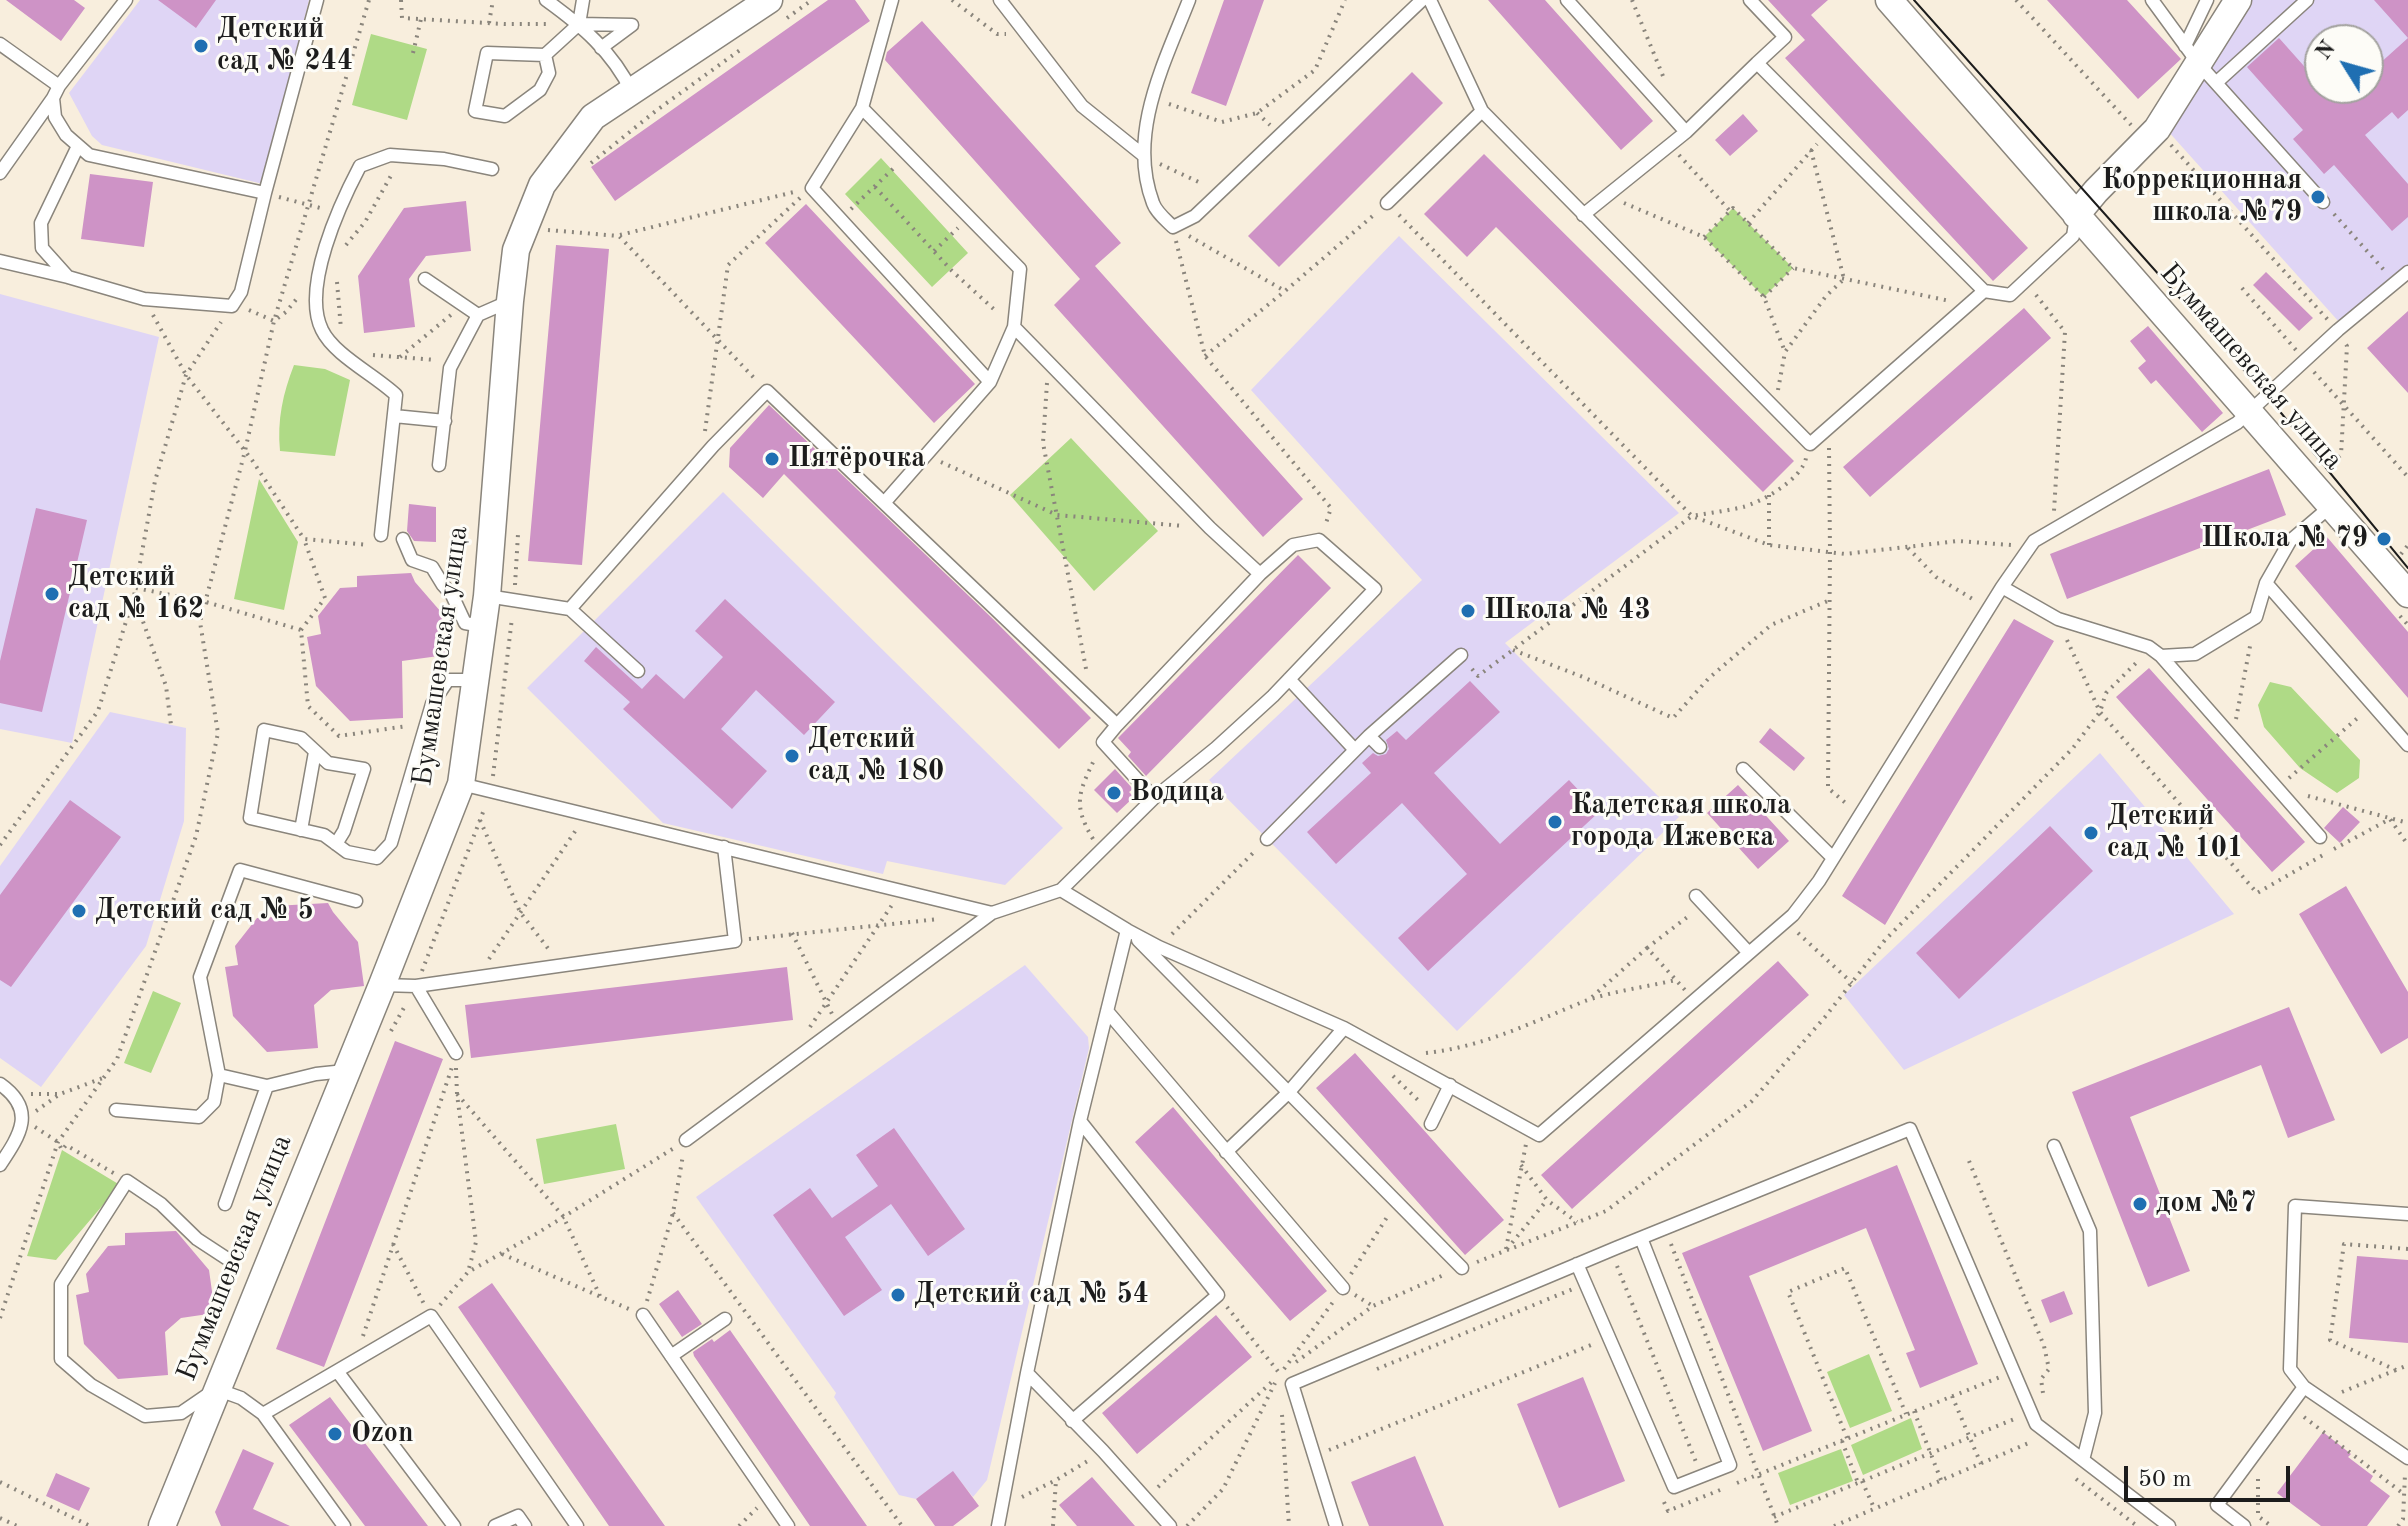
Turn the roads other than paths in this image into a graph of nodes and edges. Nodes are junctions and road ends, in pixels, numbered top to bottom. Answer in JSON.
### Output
{"nodes":[{"id":1,"x":126,"y":0,"type":"edge"},
{"id":2,"x":317,"y":0,"type":"edge"},
{"id":3,"x":546,"y":0,"type":"edge"},
{"id":4,"x":583,"y":0,"type":"edge"},
{"id":5,"x":769,"y":0,"type":"edge"},
{"id":6,"x":892,"y":0,"type":"edge"},
{"id":7,"x":1000,"y":0,"type":"edge"},
{"id":8,"x":1189,"y":0,"type":"edge"},
{"id":9,"x":1422,"y":0,"type":"edge"},
{"id":10,"x":1430,"y":0,"type":"edge"},
{"id":11,"x":1567,"y":0,"type":"edge"},
{"id":12,"x":1750,"y":0,"type":"edge"},
{"id":13,"x":1889,"y":0,"type":"edge"},
{"id":14,"x":2152,"y":0,"type":"edge"},
{"id":15,"x":2207,"y":0,"type":"edge"},
{"id":16,"x":2238,"y":0,"type":"edge"},
{"id":17,"x":2307,"y":0,"type":"edge"},
{"id":18,"x":579,"y":24,"type":"junction"},
{"id":19,"x":0,"y":44,"type":"edge"},
{"id":20,"x":601,"y":48,"type":"junction"},
{"id":21,"x":2191,"y":54,"type":"junction"},
{"id":22,"x":545,"y":55,"type":"junction"},
{"id":23,"x":1757,"y":63,"type":"junction"},
{"id":24,"x":2217,"y":82,"type":"junction"},
{"id":25,"x":56,"y":92,"type":"junction"},
{"id":26,"x":632,"y":92,"type":"junction"},
{"id":27,"x":862,"y":108,"type":"junction"},
{"id":28,"x":1482,"y":111,"type":"junction"},
{"id":29,"x":1686,"y":132,"type":"junction"},
{"id":30,"x":78,"y":146,"type":"junction"},
{"id":31,"x":1143,"y":155,"type":"junction"},
{"id":32,"x":492,"y":169,"type":"dead end"},
{"id":33,"x":0,"y":173,"type":"edge"},
{"id":34,"x":265,"y":193,"type":"junction"},
{"id":35,"x":2323,"y":202,"type":"road end"},
{"id":36,"x":1387,"y":203,"type":"road end"},
{"id":37,"x":1583,"y":215,"type":"junction"},
{"id":38,"x":2076,"y":215,"type":"junction"},
{"id":39,"x":0,"y":261,"type":"edge"},
{"id":40,"x":2408,"y":272,"type":"edge"},
{"id":41,"x":68,"y":277,"type":"junction"},
{"id":42,"x":425,"y":279,"type":"dead end"},
{"id":43,"x":1984,"y":291,"type":"junction"},
{"id":44,"x":510,"y":301,"type":"junction"},
{"id":45,"x":478,"y":315,"type":"junction"},
{"id":46,"x":1014,"y":327,"type":"junction"},
{"id":47,"x":990,"y":382,"type":"junction"},
{"id":48,"x":2248,"y":414,"type":"junction"},
{"id":49,"x":394,"y":416,"type":"junction"},
{"id":50,"x":445,"y":421,"type":"junction"},
{"id":51,"x":439,"y":465,"type":"dead end"},
{"id":52,"x":884,"y":503,"type":"junction"},
{"id":53,"x":2331,"y":506,"type":"junction"},
{"id":54,"x":381,"y":535,"type":"dead end"},
{"id":55,"x":405,"y":544,"type":"road end"},
{"id":56,"x":1260,"y":574,"type":"junction"},
{"id":57,"x":2266,"y":583,"type":"junction"},
{"id":58,"x":2002,"y":587,"type":"junction"},
{"id":59,"x":2408,"y":594,"type":"edge"},
{"id":60,"x":487,"y":596,"type":"junction"},
{"id":61,"x":570,"y":609,"type":"junction"},
{"id":62,"x":482,"y":626,"type":"junction"},
{"id":63,"x":1461,"y":655,"type":"road end"},
{"id":64,"x":2161,"y":656,"type":"junction"},
{"id":65,"x":638,"y":671,"type":"dead end"},
{"id":66,"x":1289,"y":679,"type":"junction"},
{"id":67,"x":476,"y":680,"type":"junction"},
{"id":68,"x":1117,"y":725,"type":"junction"},
{"id":69,"x":1369,"y":736,"type":"junction"},
{"id":70,"x":2408,"y":745,"type":"edge"},
{"id":71,"x":1380,"y":747,"type":"dead end"},
{"id":72,"x":1355,"y":750,"type":"junction"},
{"id":73,"x":315,"y":752,"type":"junction"},
{"id":74,"x":1743,"y":769,"type":"dead end"},
{"id":75,"x":461,"y":784,"type":"junction"},
{"id":76,"x":1154,"y":798,"type":"junction"},
{"id":77,"x":301,"y":830,"type":"junction"},
{"id":78,"x":2320,"y":837,"type":"dead end"},
{"id":79,"x":1267,"y":839,"type":"road end"},
{"id":80,"x":336,"y":844,"type":"junction"},
{"id":81,"x":724,"y":847,"type":"junction"},
{"id":82,"x":1833,"y":858,"type":"junction"},
{"id":83,"x":1061,"y":890,"type":"junction"},
{"id":84,"x":1700,"y":900,"type":"road end"},
{"id":85,"x":356,"y":901,"type":"dead end"},
{"id":86,"x":992,"y":913,"type":"junction"},
{"id":87,"x":1127,"y":930,"type":"junction"},
{"id":88,"x":1749,"y":953,"type":"junction"},
{"id":89,"x":382,"y":985,"type":"junction"},
{"id":90,"x":416,"y":986,"type":"junction"},
{"id":91,"x":1107,"y":1011,"type":"junction"},
{"id":92,"x":1344,"y":1028,"type":"junction"},
{"id":93,"x":456,"y":1053,"type":"road end"},
{"id":94,"x":346,"y":1071,"type":"junction"},
{"id":95,"x":219,"y":1075,"type":"junction"},
{"id":96,"x":0,"y":1084,"type":"edge"},
{"id":97,"x":1450,"y":1085,"type":"junction"},
{"id":98,"x":267,"y":1086,"type":"junction"},
{"id":99,"x":1288,"y":1093,"type":"junction"},
{"id":100,"x":116,"y":1110,"type":"dead end"},
{"id":101,"x":1080,"y":1121,"type":"junction"},
{"id":102,"x":1431,"y":1124,"type":"dead end"},
{"id":103,"x":686,"y":1140,"type":"road end"},
{"id":104,"x":2054,"y":1146,"type":"dead end"},
{"id":105,"x":1226,"y":1152,"type":"junction"},
{"id":106,"x":0,"y":1165,"type":"edge"},
{"id":107,"x":225,"y":1204,"type":"dead end"},
{"id":108,"x":2408,"y":1214,"type":"edge"},
{"id":109,"x":1642,"y":1242,"type":"junction"},
{"id":110,"x":226,"y":1258,"type":"dead end"},
{"id":111,"x":1577,"y":1264,"type":"junction"},
{"id":112,"x":1462,"y":1268,"type":"road end"},
{"id":113,"x":1343,"y":1288,"type":"dead end"},
{"id":114,"x":643,"y":1315,"type":"road end"},
{"id":115,"x":725,"y":1319,"type":"dead end"},
{"id":116,"x":671,"y":1356,"type":"junction"},
{"id":117,"x":337,"y":1371,"type":"junction"},
{"id":118,"x":1027,"y":1373,"type":"junction"},
{"id":119,"x":2304,"y":1387,"type":"junction"},
{"id":120,"x":216,"y":1389,"type":"junction"},
{"id":121,"x":263,"y":1414,"type":"junction"},
{"id":122,"x":1072,"y":1421,"type":"junction"},
{"id":123,"x":2407,"y":1457,"type":"edge"},
{"id":124,"x":2083,"y":1460,"type":"junction"},
{"id":125,"x":162,"y":1526,"type":"edge"},
{"id":126,"x":344,"y":1526,"type":"edge"},
{"id":127,"x":454,"y":1526,"type":"edge"},
{"id":128,"x":495,"y":1526,"type":"edge"},
{"id":129,"x":525,"y":1526,"type":"edge"},
{"id":130,"x":577,"y":1526,"type":"edge"},
{"id":131,"x":788,"y":1526,"type":"edge"},
{"id":132,"x":998,"y":1526,"type":"edge"},
{"id":133,"x":1170,"y":1526,"type":"edge"},
{"id":134,"x":1336,"y":1526,"type":"edge"},
{"id":135,"x":2169,"y":1526,"type":"edge"},
{"id":136,"x":2244,"y":1526,"type":"edge"}],
"edges":[{"from":1,"to":25,"type":"lane"},
{"from":2,"to":34,"type":"lane"},
{"from":3,"to":18,"type":"lane"},
{"from":4,"to":18,"type":"lane"},
{"from":5,"to":26,"type":"street","name":"Буммашевская улица"},
{"from":6,"to":27,"type":"lane"},
{"from":7,"to":31,"type":"lane"},
{"from":8,"to":31,"type":"lane"},
{"from":9,"to":31,"type":"lane"},
{"from":10,"to":28,"type":"lane"},
{"from":11,"to":29,"type":"lane"},
{"from":12,"to":23,"type":"lane"},
{"from":13,"to":38,"type":"street","name":"Буммашевская улица"},
{"from":14,"to":21,"type":"lane"},
{"from":15,"to":21,"type":"lane"},
{"from":16,"to":21,"type":"street"},
{"from":17,"to":24,"type":"lane"},
{"from":18,"to":20,"type":"lane"},
{"from":18,"to":20,"type":"lane"},
{"from":18,"to":22,"type":"lane"},
{"from":19,"to":25,"type":"lane"},
{"from":20,"to":26,"type":"lane"},
{"from":21,"to":24,"type":"lane"},
{"from":21,"to":38,"type":"street"},
{"from":22,"to":22,"type":"lane"},
{"from":23,"to":29,"type":"lane"},
{"from":23,"to":43,"type":"lane"},
{"from":24,"to":35,"type":"lane"},
{"from":25,"to":30,"type":"lane"},
{"from":25,"to":33,"type":"lane"},
{"from":26,"to":44,"type":"street","name":"Буммашевская улица"},
{"from":27,"to":46,"type":"lane"},
{"from":27,"to":47,"type":"lane"},
{"from":28,"to":36,"type":"lane"},
{"from":28,"to":37,"type":"lane"},
{"from":29,"to":37,"type":"lane"},
{"from":30,"to":34,"type":"lane"},
{"from":30,"to":41,"type":"lane"},
{"from":32,"to":49,"type":"lane"},
{"from":34,"to":41,"type":"lane"},
{"from":37,"to":43,"type":"lane"},
{"from":38,"to":43,"type":"lane"},
{"from":38,"to":48,"type":"street","name":"Буммашевская улица"},
{"from":39,"to":41,"type":"lane"},
{"from":40,"to":48,"type":"lane"},
{"from":42,"to":45,"type":"lane"},
{"from":44,"to":45,"type":"lane"},
{"from":44,"to":60,"type":"street","name":"Буммашевская улица"},
{"from":45,"to":50,"type":"lane"},
{"from":46,"to":47,"type":"lane"},
{"from":46,"to":56,"type":"lane"},
{"from":47,"to":52,"type":"lane"},
{"from":48,"to":53,"type":"street","name":"Буммашевская улица"},
{"from":48,"to":58,"type":"lane"},
{"from":49,"to":50,"type":"lane"},
{"from":49,"to":54,"type":"lane"},
{"from":50,"to":51,"type":"lane"},
{"from":52,"to":61,"type":"lane"},
{"from":52,"to":68,"type":"lane"},
{"from":53,"to":57,"type":"lane"},
{"from":53,"to":59,"type":"street","name":"Буммашевская улица"},
{"from":55,"to":62,"type":"lane"},
{"from":56,"to":66,"type":"lane"},
{"from":56,"to":68,"type":"lane"},
{"from":57,"to":64,"type":"lane"},
{"from":57,"to":70,"type":"lane"},
{"from":58,"to":64,"type":"lane"},
{"from":58,"to":82,"type":"lane"},
{"from":60,"to":61,"type":"lane"},
{"from":60,"to":62,"type":"street","name":"Буммашевская улица"},
{"from":61,"to":65,"type":"lane"},
{"from":62,"to":67,"type":"street","name":"Буммашевская улица"},
{"from":63,"to":69,"type":"lane"},
{"from":64,"to":78,"type":"lane"},
{"from":66,"to":72,"type":"lane"},
{"from":66,"to":76,"type":"lane"},
{"from":67,"to":75,"type":"street","name":"Буммашевская улица"},
{"from":67,"to":80,"type":"lane"},
{"from":68,"to":76,"type":"lane"},
{"from":69,"to":71,"type":"lane"},
{"from":69,"to":72,"type":"lane"},
{"from":72,"to":79,"type":"lane"},
{"from":73,"to":77,"type":"lane"},
{"from":73,"to":77,"type":"lane"},
{"from":73,"to":80,"type":"lane"},
{"from":74,"to":82,"type":"lane"},
{"from":75,"to":81,"type":"lane"},
{"from":75,"to":89,"type":"street","name":"Буммашевская улица"},
{"from":76,"to":83,"type":"lane"},
{"from":77,"to":80,"type":"lane"},
{"from":81,"to":86,"type":"lane"},
{"from":81,"to":90,"type":"lane"},
{"from":82,"to":88,"type":"lane"},
{"from":83,"to":86,"type":"lane"},
{"from":83,"to":87,"type":"lane"},
{"from":84,"to":88,"type":"lane"},
{"from":85,"to":95,"type":"lane"},
{"from":86,"to":103,"type":"lane"},
{"from":87,"to":91,"type":"lane"},
{"from":87,"to":92,"type":"lane"},
{"from":87,"to":99,"type":"lane"},
{"from":88,"to":97,"type":"lane"},
{"from":89,"to":90,"type":"lane"},
{"from":89,"to":94,"type":"street","name":"Буммашевская улица"},
{"from":90,"to":93,"type":"lane"},
{"from":91,"to":101,"type":"lane"},
{"from":91,"to":105,"type":"lane"},
{"from":92,"to":97,"type":"lane"},
{"from":92,"to":99,"type":"lane"},
{"from":94,"to":98,"type":"lane"},
{"from":94,"to":120,"type":"street","name":"Буммашевская улица"},
{"from":95,"to":98,"type":"lane"},
{"from":95,"to":100,"type":"lane"},
{"from":96,"to":106,"type":"lane"},
{"from":97,"to":102,"type":"lane"},
{"from":98,"to":107,"type":"lane"},
{"from":99,"to":105,"type":"lane"},
{"from":99,"to":112,"type":"lane"},
{"from":101,"to":118,"type":"lane"},
{"from":101,"to":122,"type":"lane"},
{"from":104,"to":124,"type":"lane"},
{"from":105,"to":113,"type":"lane"},
{"from":108,"to":119,"type":"lane"},
{"from":109,"to":111,"type":"lane"},
{"from":109,"to":111,"type":"lane"},
{"from":109,"to":124,"type":"lane"},
{"from":110,"to":120,"type":"lane"},
{"from":111,"to":134,"type":"lane"},
{"from":114,"to":116,"type":"lane"},
{"from":115,"to":116,"type":"lane"},
{"from":116,"to":131,"type":"lane"},
{"from":117,"to":121,"type":"lane"},
{"from":117,"to":127,"type":"lane"},
{"from":117,"to":130,"type":"lane"},
{"from":118,"to":122,"type":"lane"},
{"from":118,"to":132,"type":"lane"},
{"from":119,"to":123,"type":"lane"},
{"from":119,"to":136,"type":"lane"},
{"from":120,"to":121,"type":"lane"},
{"from":120,"to":125,"type":"street","name":"Буммашевская улица"},
{"from":121,"to":126,"type":"lane"},
{"from":122,"to":133,"type":"lane"},
{"from":124,"to":135,"type":"lane"},
{"from":128,"to":129,"type":"lane"}]}
